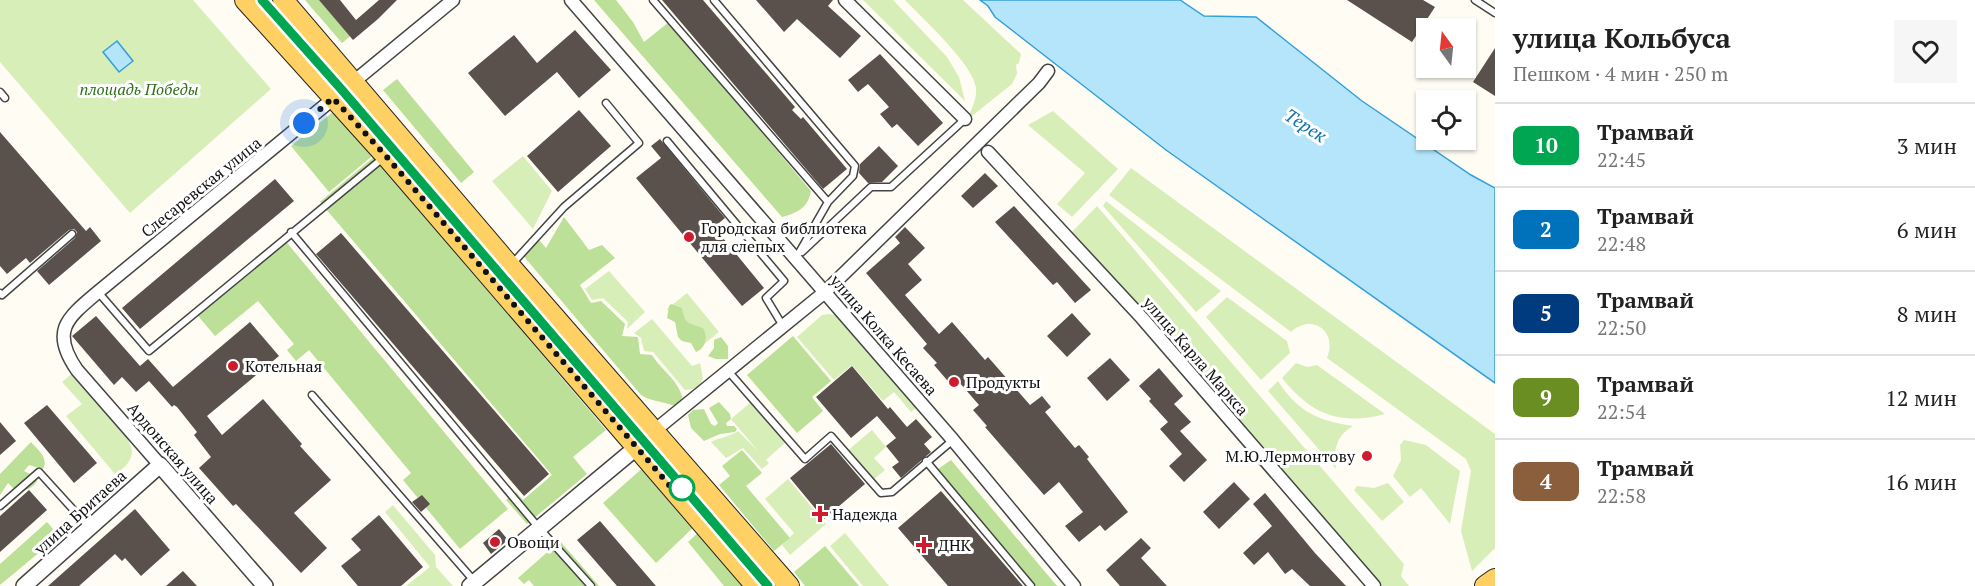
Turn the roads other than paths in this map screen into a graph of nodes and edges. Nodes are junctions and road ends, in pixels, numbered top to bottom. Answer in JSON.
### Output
{"nodes":[{"id":1,"x":245,"y":0,"type":"edge"},
{"id":2,"x":283,"y":0,"type":"edge"},
{"id":3,"x":453,"y":0,"type":"edge"},
{"id":4,"x":571,"y":0,"type":"edge"},
{"id":5,"x":653,"y":0,"type":"edge"},
{"id":6,"x":714,"y":0,"type":"edge"},
{"id":7,"x":845,"y":0,"type":"edge"},
{"id":8,"x":1476,"y":0,"type":"edge"},
{"id":9,"x":1495,"y":13,"type":"edge"},
{"id":10,"x":1048,"y":71,"type":"dead end"},
{"id":11,"x":353,"y":81,"type":"junction"},
{"id":12,"x":0,"y":92,"type":"edge"},
{"id":13,"x":5,"y":98,"type":"dead end"},
{"id":14,"x":333,"y":98,"type":"junction"},
{"id":15,"x":606,"y":104,"type":"dead end"},
{"id":16,"x":965,"y":119,"type":"joint"},
{"id":17,"x":668,"y":141,"type":"dead end"},
{"id":18,"x":988,"y":152,"type":"dead end"},
{"id":19,"x":386,"y":156,"type":"junction"},
{"id":20,"x":828,"y":202,"type":"junction"},
{"id":21,"x":291,"y":232,"type":"junction"},
{"id":22,"x":72,"y":234,"type":"dead end"},
{"id":23,"x":796,"y":258,"type":"junction"},
{"id":24,"x":510,"y":266,"type":"junction"},
{"id":25,"x":98,"y":292,"type":"junction"},
{"id":26,"x":825,"y":292,"type":"junction"},
{"id":27,"x":0,"y":293,"type":"edge"},
{"id":28,"x":783,"y":326,"type":"junction"},
{"id":29,"x":63,"y":338,"type":"joint"},
{"id":30,"x":728,"y":371,"type":"junction"},
{"id":31,"x":312,"y":395,"type":"dead end"},
{"id":32,"x":654,"y":431,"type":"junction"},
{"id":33,"x":953,"y":440,"type":"junction"},
{"id":34,"x":637,"y":447,"type":"junction"},
{"id":35,"x":926,"y":461,"type":"junction"},
{"id":36,"x":160,"y":465,"type":"junction"},
{"id":37,"x":0,"y":506,"type":"edge"},
{"id":38,"x":90,"y":527,"type":"junction"},
{"id":39,"x":539,"y":528,"type":"junction"},
{"id":40,"x":1495,"y":579,"type":"edge"},
{"id":41,"x":472,"y":584,"type":"edge"},
{"id":42,"x":24,"y":586,"type":"edge"},
{"id":43,"x":265,"y":586,"type":"edge"},
{"id":44,"x":591,"y":586,"type":"edge"},
{"id":45,"x":756,"y":586,"type":"edge"},
{"id":46,"x":789,"y":586,"type":"edge"},
{"id":47,"x":1031,"y":586,"type":"edge"},
{"id":48,"x":1074,"y":586,"type":"edge"},
{"id":49,"x":1374,"y":586,"type":"edge"},
{"id":50,"x":1485,"y":586,"type":"edge"}],
"edges":[{"from":1,"to":14,"type":"main road"},
{"from":2,"to":11,"type":"main road"},
{"from":3,"to":11,"type":"street","name":"Слесаревская улица"},
{"from":4,"to":23,"type":"street","name":"улица Колка Кесаева"},
{"from":5,"to":20,"type":"lane"},
{"from":6,"to":20,"type":"lane"},
{"from":7,"to":16,"type":"street"},
{"from":8,"to":9,"type":"lane"},
{"from":10,"to":26,"type":"street"},
{"from":11,"to":14,"type":"street","name":"Слесаревская улица"},
{"from":11,"to":24,"type":"main road"},
{"from":12,"to":13,"type":"lane"},
{"from":14,"to":19,"type":"main road"},
{"from":14,"to":25,"type":"street","name":"Слесаревская улица"},
{"from":15,"to":24,"type":"lane"},
{"from":16,"to":23,"type":"lane"},
{"from":17,"to":28,"type":"lane"},
{"from":18,"to":49,"type":"street","name":"улица Карла Маркса"},
{"from":19,"to":21,"type":"lane"},
{"from":19,"to":34,"type":"main road"},
{"from":20,"to":23,"type":"lane"},
{"from":21,"to":25,"type":"lane"},
{"from":21,"to":39,"type":"lane"},
{"from":22,"to":27,"type":"lane"},
{"from":23,"to":26,"type":"street","name":"улица Колка Кесаева"},
{"from":24,"to":32,"type":"main road"},
{"from":25,"to":29,"type":"street","name":"Слесаревская улица"},
{"from":26,"to":28,"type":"street"},
{"from":26,"to":33,"type":"street","name":"улица Колка Кесаева"},
{"from":28,"to":30,"type":"street"},
{"from":29,"to":36,"type":"street","name":"Ардонская улица"},
{"from":30,"to":32,"type":"street"},
{"from":30,"to":35,"type":"lane"},
{"from":31,"to":41,"type":"lane"},
{"from":32,"to":34,"type":"street"},
{"from":32,"to":46,"type":"main road"},
{"from":33,"to":35,"type":"lane"},
{"from":33,"to":48,"type":"street","name":"улица Колка Кесаева"},
{"from":34,"to":39,"type":"street"},
{"from":34,"to":45,"type":"main road"},
{"from":35,"to":47,"type":"lane"},
{"from":36,"to":38,"type":"street","name":"улица Бритаева"},
{"from":36,"to":43,"type":"street","name":"Ардонская улица"},
{"from":37,"to":38,"type":"lane"},
{"from":38,"to":42,"type":"street","name":"улица Бритаева"},
{"from":39,"to":41,"type":"street"},
{"from":39,"to":44,"type":"lane"},
{"from":40,"to":50,"type":"main road"}]}
